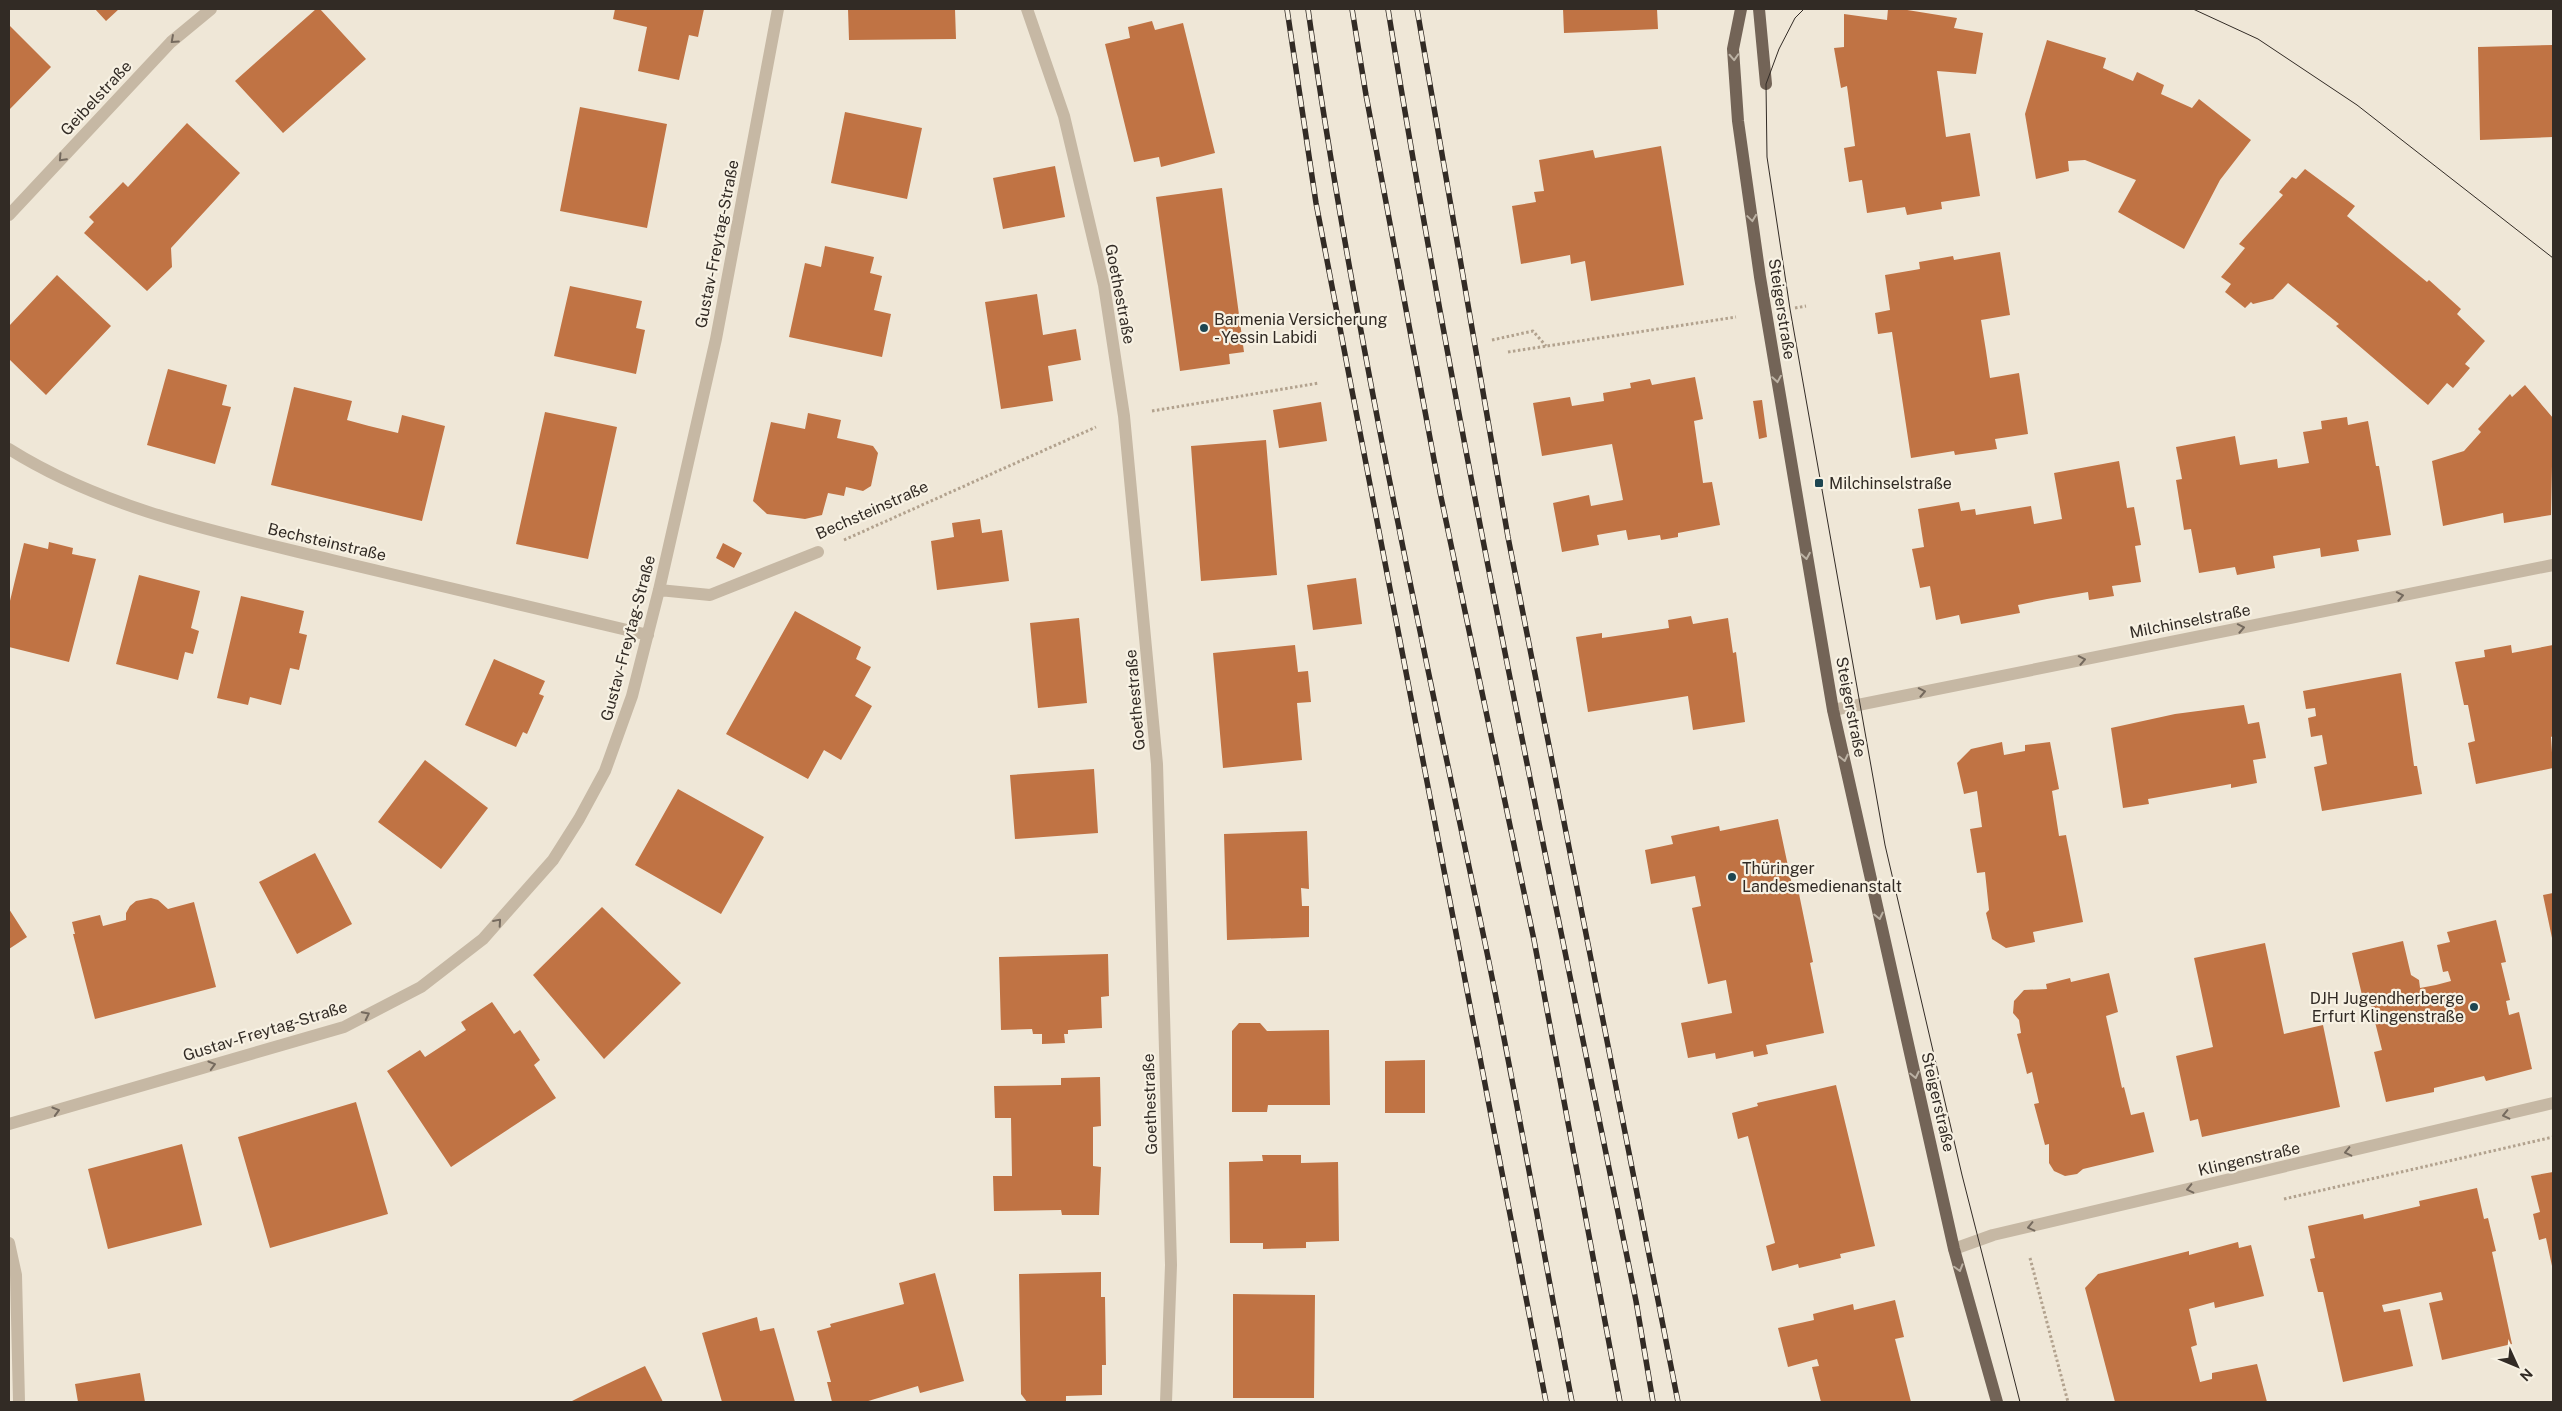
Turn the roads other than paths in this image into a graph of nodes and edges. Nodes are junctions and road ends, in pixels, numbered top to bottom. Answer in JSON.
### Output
{"nodes":[{"id":1,"x":211,"y":9,"type":"edge"},
{"id":2,"x":778,"y":9,"type":"edge"},
{"id":3,"x":1027,"y":9,"type":"edge"},
{"id":4,"x":1741,"y":9,"type":"edge"},
{"id":5,"x":1759,"y":9,"type":"edge"},
{"id":6,"x":1766,"y":84,"type":"dead end"},
{"id":7,"x":9,"y":215,"type":"edge"},
{"id":8,"x":9,"y":449,"type":"edge"},
{"id":9,"x":818,"y":552,"type":"road end"},
{"id":10,"x":2553,"y":565,"type":"edge"},
{"id":11,"x":659,"y":590,"type":"junction"},
{"id":12,"x":648,"y":635,"type":"junction"},
{"id":13,"x":1833,"y":710,"type":"junction"},
{"id":14,"x":2553,"y":1103,"type":"edge"},
{"id":15,"x":9,"y":1124,"type":"edge"},
{"id":16,"x":9,"y":1243,"type":"edge"},
{"id":17,"x":1954,"y":1250,"type":"junction"},
{"id":18,"x":20,"y":1402,"type":"edge"},
{"id":19,"x":1166,"y":1402,"type":"edge"},
{"id":20,"x":1997,"y":1402,"type":"edge"}],
"edges":[{"from":1,"to":7,"type":"street","name":"Geibelstraße","one_way":true},
{"from":2,"to":11,"type":"street","name":"Gustav-Freytag-Straße"},
{"from":3,"to":19,"type":"street","name":"Goethestraße"},
{"from":4,"to":13,"type":"main road","name":"Steigerstraße","one_way":true},
{"from":5,"to":6,"type":"main road"},
{"from":8,"to":12,"type":"street","name":"Bechsteinstraße"},
{"from":9,"to":11,"type":"street","name":"Bechsteinstraße"},
{"from":13,"to":10,"type":"street","name":"Milchinselstraße","one_way":true},
{"from":11,"to":12,"type":"street","name":"Gustav-Freytag-Straße"},
{"from":15,"to":12,"type":"street","name":"Gustav-Freytag-Straße","one_way":true},
{"from":13,"to":17,"type":"main road","name":"Steigerstraße","one_way":true},
{"from":14,"to":17,"type":"street","name":"Klingenstraße","one_way":true},
{"from":16,"to":18,"type":"street"},
{"from":17,"to":20,"type":"main road","name":"Steigerstraße","one_way":true}]}
